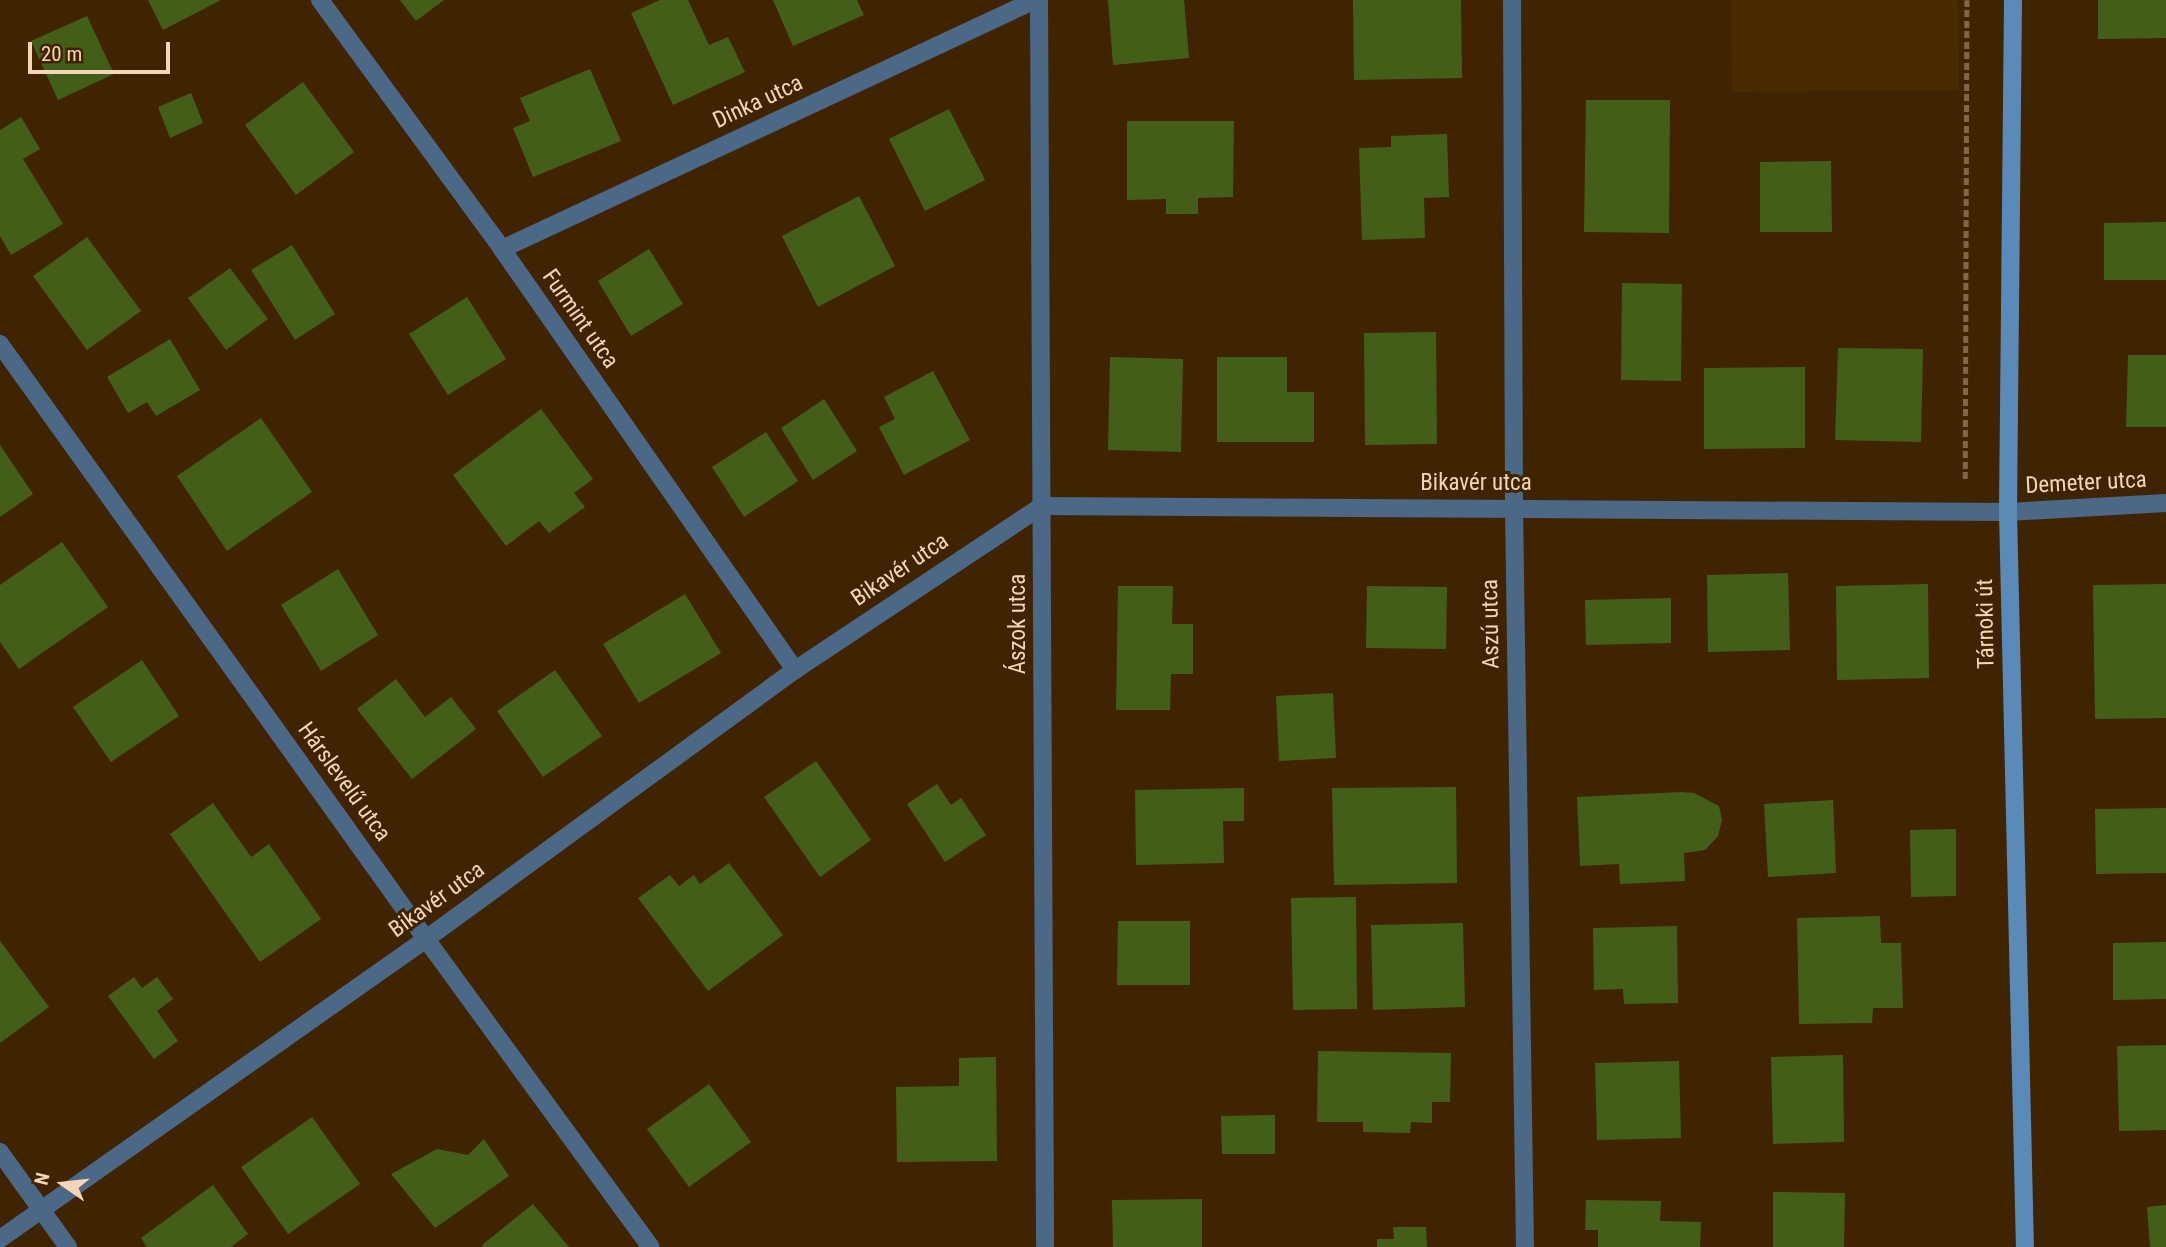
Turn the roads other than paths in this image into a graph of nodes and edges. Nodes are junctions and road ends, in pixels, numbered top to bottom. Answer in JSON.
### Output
{"nodes":[{"id":1,"x":320,"y":0,"type":"edge"},
{"id":2,"x":1037,"y":0,"type":"edge"},
{"id":3,"x":1513,"y":0,"type":"edge"},
{"id":4,"x":2013,"y":0,"type":"edge"},
{"id":5,"x":502,"y":248,"type":"junction"},
{"id":6,"x":0,"y":344,"type":"edge"},
{"id":7,"x":2166,"y":503,"type":"edge"},
{"id":8,"x":1042,"y":506,"type":"junction"},
{"id":9,"x":1514,"y":508,"type":"junction"},
{"id":10,"x":2008,"y":512,"type":"junction"},
{"id":11,"x":795,"y":670,"type":"junction"},
{"id":12,"x":425,"y":939,"type":"junction"},
{"id":13,"x":0,"y":1152,"type":"edge"},
{"id":14,"x":40,"y":1209,"type":"junction"},
{"id":15,"x":0,"y":1239,"type":"edge"},
{"id":16,"x":68,"y":1247,"type":"edge"},
{"id":17,"x":651,"y":1247,"type":"edge"},
{"id":18,"x":1045,"y":1247,"type":"edge"},
{"id":19,"x":1525,"y":1247,"type":"edge"},
{"id":20,"x":2025,"y":1247,"type":"edge"}],
"edges":[{"from":1,"to":5,"type":"street","name":"Furmint utca"},
{"from":2,"to":5,"type":"street","name":"Dinka utca"},
{"from":2,"to":8,"type":"street","name":"Ászok utca"},
{"from":3,"to":9,"type":"street","name":"Aszú utca"},
{"from":4,"to":10,"type":"street","name":"Tárnoki út"},
{"from":5,"to":11,"type":"street","name":"Furmint utca"},
{"from":6,"to":12,"type":"street","name":"Hárslevelű utca"},
{"from":7,"to":10,"type":"street","name":"Demeter utca"},
{"from":8,"to":9,"type":"street","name":"Bikavér utca"},
{"from":8,"to":11,"type":"street","name":"Bikavér utca"},
{"from":8,"to":18,"type":"street","name":"Ászok utca"},
{"from":9,"to":10,"type":"street","name":"Bikavér utca"},
{"from":9,"to":19,"type":"street","name":"Aszú utca"},
{"from":10,"to":20,"type":"street","name":"Tárnoki út"},
{"from":11,"to":12,"type":"street","name":"Bikavér utca"},
{"from":12,"to":14,"type":"street","name":"Bikavér utca"},
{"from":12,"to":17,"type":"street","name":"Hárslevelű utca"},
{"from":13,"to":14,"type":"street"},
{"from":14,"to":15,"type":"street","name":"Bikavér utca"},
{"from":14,"to":16,"type":"street"}]}
